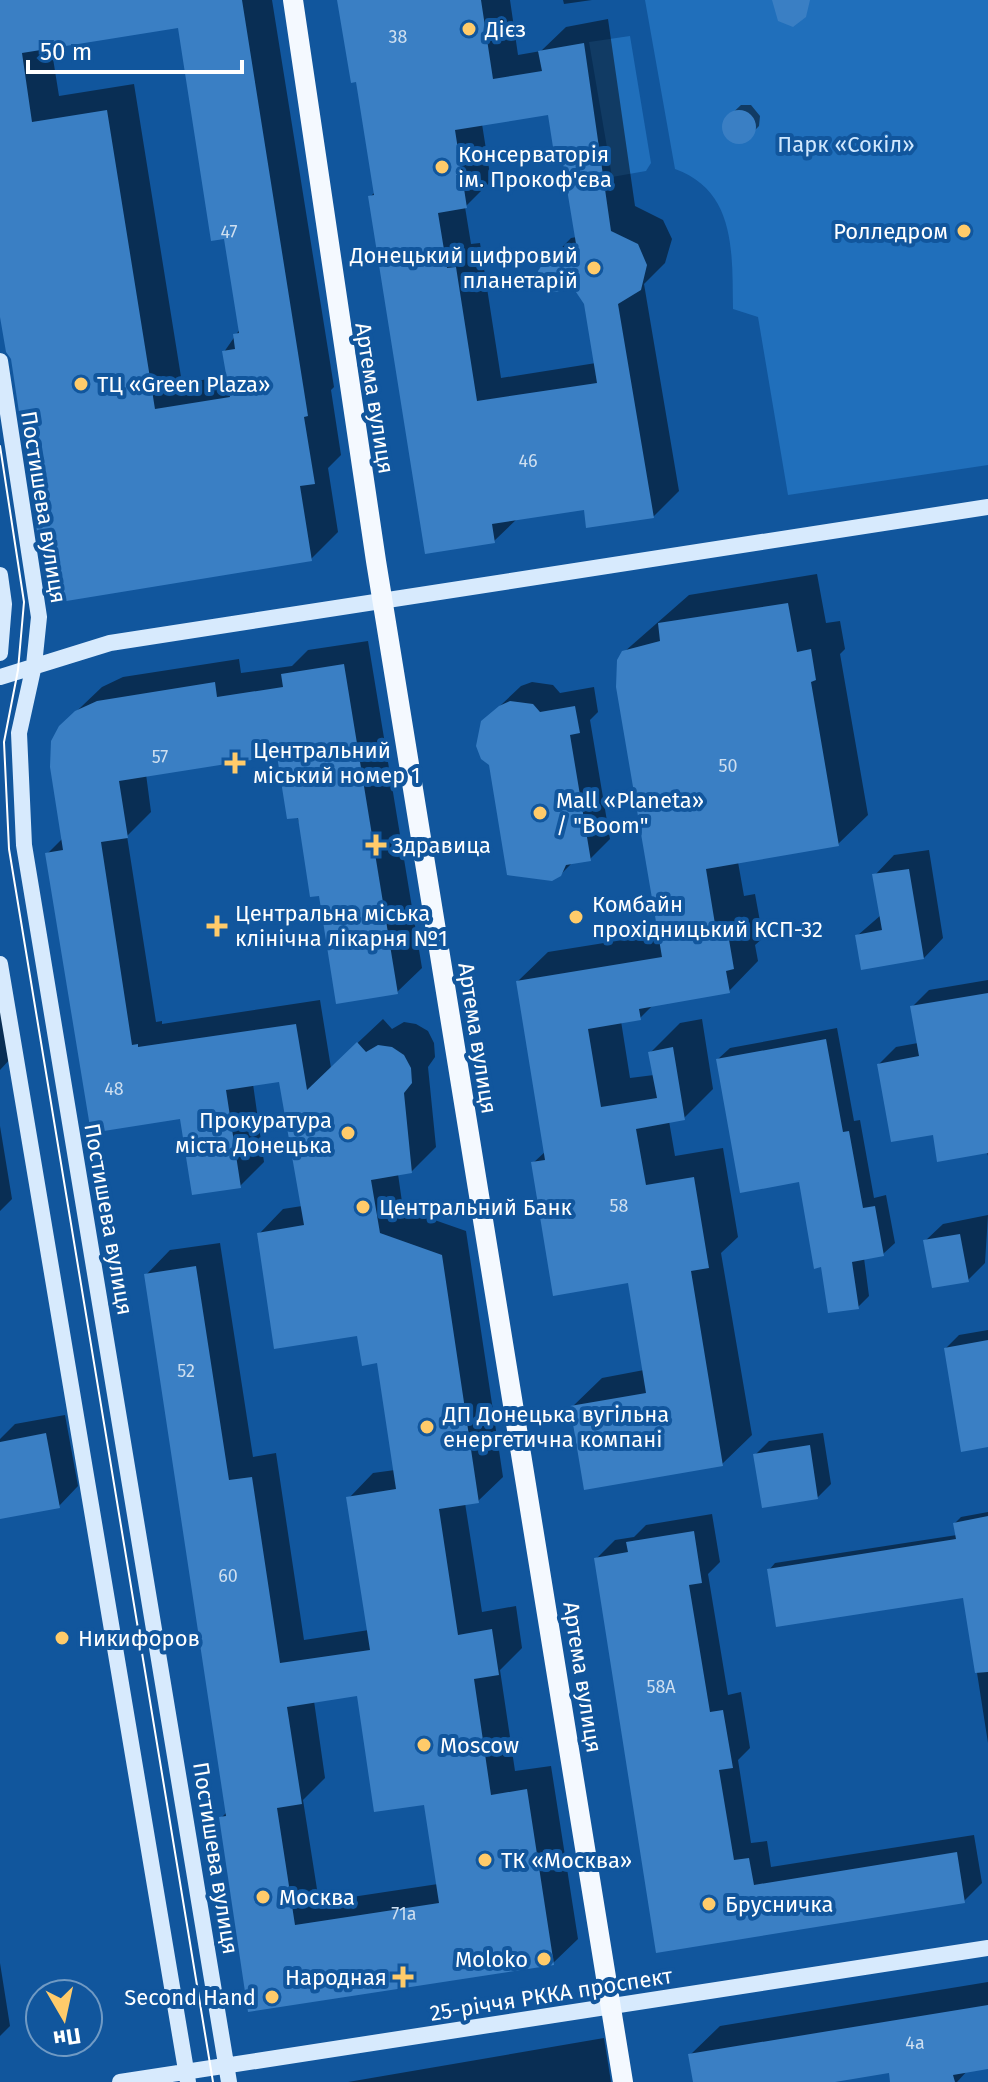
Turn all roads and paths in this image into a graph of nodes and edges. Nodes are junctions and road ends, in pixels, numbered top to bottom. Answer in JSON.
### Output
{"nodes":[{"id":1,"x":293,"y":0,"type":"edge"},
{"id":2,"x":0,"y":361,"type":"edge"},
{"id":3,"x":988,"y":507,"type":"edge"},
{"id":4,"x":0,"y":575,"type":"edge"},
{"id":5,"x":383,"y":599,"type":"junction"},
{"id":6,"x":0,"y":653,"type":"edge"},
{"id":7,"x":34,"y":665,"type":"junction"},
{"id":8,"x":0,"y":677,"type":"edge"},
{"id":9,"x":0,"y":964,"type":"edge"},
{"id":10,"x":988,"y":1948,"type":"edge"},
{"id":11,"x":611,"y":2008,"type":"junction"},
{"id":12,"x":228,"y":2074,"type":"edge"},
{"id":13,"x":187,"y":2077,"type":"edge"},
{"id":14,"x":120,"y":2082,"type":"edge"},
{"id":15,"x":623,"y":2082,"type":"edge"}],
"edges":[{"from":1,"to":5,"type":"main road","name":"Артема вулиця"},
{"from":2,"to":7,"type":"street","name":"Постишева вулиця"},
{"from":3,"to":5,"type":"street"},
{"from":4,"to":6,"type":"street"},
{"from":5,"to":7,"type":"street"},
{"from":5,"to":11,"type":"main road","name":"Артема вулиця"},
{"from":7,"to":8,"type":"street"},
{"from":7,"to":12,"type":"street","name":"Постишева вулиця"},
{"from":9,"to":13,"type":"street"},
{"from":10,"to":11,"type":"street","name":"25-річчя РККА проспект"},
{"from":11,"to":12,"type":"street","name":"25-річчя РККА проспект"},
{"from":11,"to":15,"type":"main road","name":"Артема вулиця"},
{"from":12,"to":13,"type":"street","name":"25-річчя РККА проспект"},
{"from":13,"to":14,"type":"street","name":"25-річчя РККА проспект"}]}
